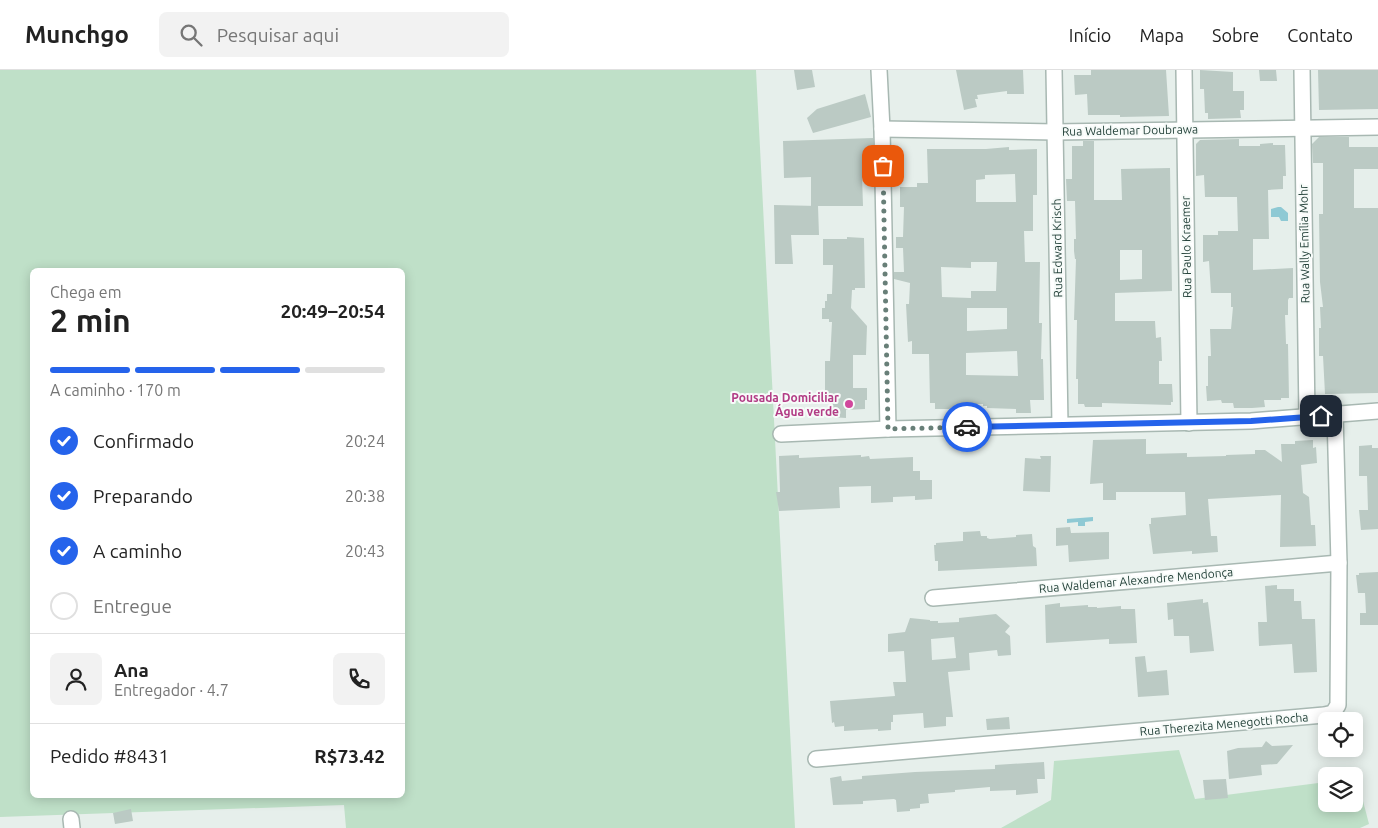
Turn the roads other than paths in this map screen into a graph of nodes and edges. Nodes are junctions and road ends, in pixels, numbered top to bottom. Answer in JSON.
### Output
{"nodes":[{"id":1,"x":879,"y":70,"type":"edge"},
{"id":2,"x":1054,"y":70,"type":"edge"},
{"id":3,"x":1184,"y":70,"type":"edge"},
{"id":4,"x":1302,"y":70,"type":"edge"},
{"id":5,"x":1378,"y":127,"type":"edge"},
{"id":6,"x":1303,"y":128,"type":"junction"},
{"id":7,"x":882,"y":129,"type":"junction"},
{"id":8,"x":1185,"y":129,"type":"junction"},
{"id":9,"x":1055,"y":132,"type":"junction"},
{"id":10,"x":1378,"y":410,"type":"edge"},
{"id":11,"x":1334,"y":414,"type":"junction"},
{"id":12,"x":1307,"y":417,"type":"junction"},
{"id":13,"x":1188,"y":423,"type":"junction"},
{"id":14,"x":1060,"y":425,"type":"junction"},
{"id":15,"x":888,"y":429,"type":"junction"},
{"id":16,"x":781,"y":434,"type":"dead end"},
{"id":17,"x":1339,"y":563,"type":"junction"},
{"id":18,"x":933,"y":598,"type":"dead end"},
{"id":19,"x":816,"y":759,"type":"dead end"}],
"edges":[{"from":1,"to":7,"type":"street"},
{"from":2,"to":9,"type":"street","name":"Rua Edward Krisch"},
{"from":3,"to":8,"type":"street","name":"Rua Paulo Kraemer"},
{"from":4,"to":6,"type":"street","name":"Rua Wally Emília Mohr"},
{"from":5,"to":6,"type":"street","name":"Rua Waldemar Doubrawa"},
{"from":6,"to":8,"type":"street","name":"Rua Waldemar Doubrawa"},
{"from":6,"to":12,"type":"street","name":"Rua Wally Emília Mohr"},
{"from":7,"to":9,"type":"street","name":"Rua Waldemar Doubrawa"},
{"from":7,"to":15,"type":"street"},
{"from":8,"to":9,"type":"street","name":"Rua Waldemar Doubrawa"},
{"from":8,"to":13,"type":"street","name":"Rua Paulo Kraemer"},
{"from":9,"to":14,"type":"street","name":"Rua Edward Krisch"},
{"from":10,"to":11,"type":"street"},
{"from":11,"to":12,"type":"street"},
{"from":11,"to":17,"type":"street","name":"Rua Therezita Menegotti Rocha"},
{"from":12,"to":13,"type":"street"},
{"from":13,"to":14,"type":"street"},
{"from":14,"to":15,"type":"street"},
{"from":15,"to":16,"type":"street"},
{"from":17,"to":18,"type":"street","name":"Rua Waldemar Alexandre Mendonça"},
{"from":17,"to":19,"type":"street","name":"Rua Therezita Menegotti Rocha"}]}
